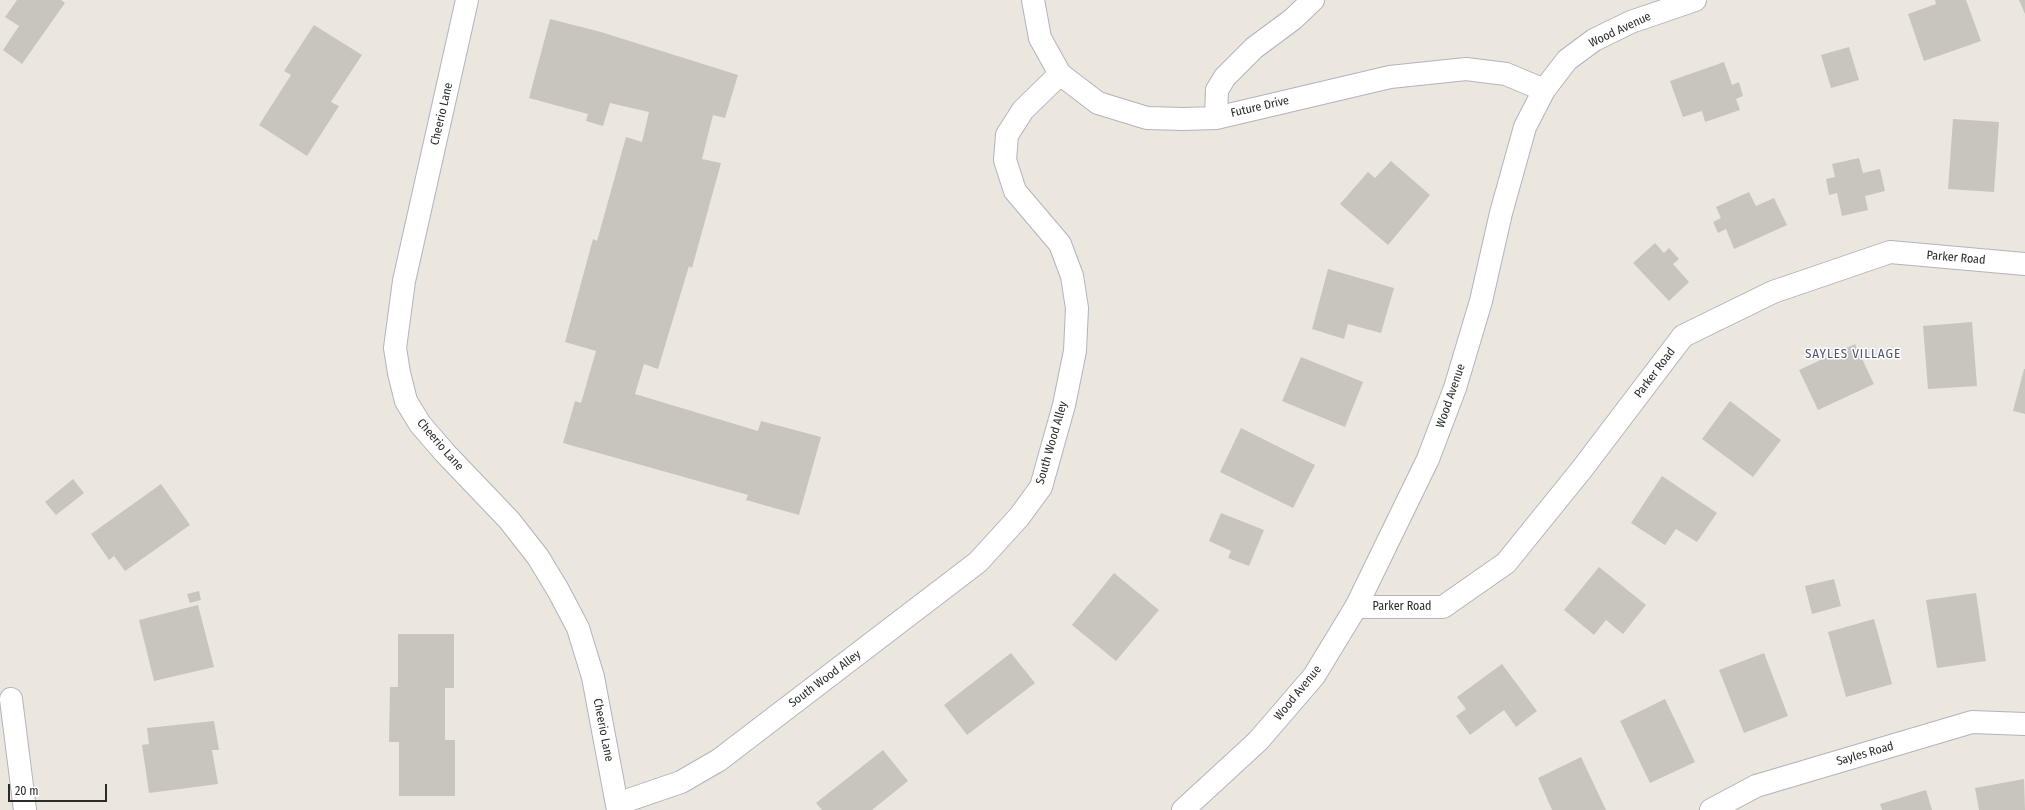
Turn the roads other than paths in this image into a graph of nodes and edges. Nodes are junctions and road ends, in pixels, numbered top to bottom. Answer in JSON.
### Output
{"nodes":[{"id":1,"x":467,"y":0,"type":"edge"},
{"id":2,"x":1033,"y":0,"type":"edge"},
{"id":3,"x":1314,"y":0,"type":"edge"},
{"id":4,"x":1695,"y":0,"type":"edge"},
{"id":5,"x":1060,"y":74,"type":"junction"},
{"id":6,"x":1544,"y":90,"type":"junction"},
{"id":7,"x":1216,"y":118,"type":"junction"},
{"id":8,"x":2025,"y":264,"type":"edge"},
{"id":9,"x":1356,"y":607,"type":"junction"},
{"id":10,"x":11,"y":699,"type":"dead end"},
{"id":11,"x":2025,"y":724,"type":"edge"},
{"id":12,"x":618,"y":807,"type":"edge"},
{"id":13,"x":24,"y":810,"type":"edge"},
{"id":14,"x":1183,"y":810,"type":"edge"},
{"id":15,"x":1710,"y":810,"type":"edge"}],
"edges":[{"from":1,"to":12,"type":"street","name":"Cheerio Lane"},
{"from":2,"to":5,"type":"street","name":"Future Drive"},
{"from":3,"to":7,"type":"street"},
{"from":4,"to":6,"type":"street","name":"Wood Avenue"},
{"from":5,"to":7,"type":"street","name":"Future Drive"},
{"from":5,"to":12,"type":"street","name":"South Wood Alley"},
{"from":6,"to":7,"type":"street","name":"Future Drive"},
{"from":6,"to":9,"type":"street","name":"Wood Avenue"},
{"from":8,"to":9,"type":"street","name":"Parker Road"},
{"from":9,"to":14,"type":"street","name":"Wood Avenue"},
{"from":10,"to":13,"type":"street"},
{"from":11,"to":15,"type":"street","name":"Sayles Road"}]}
